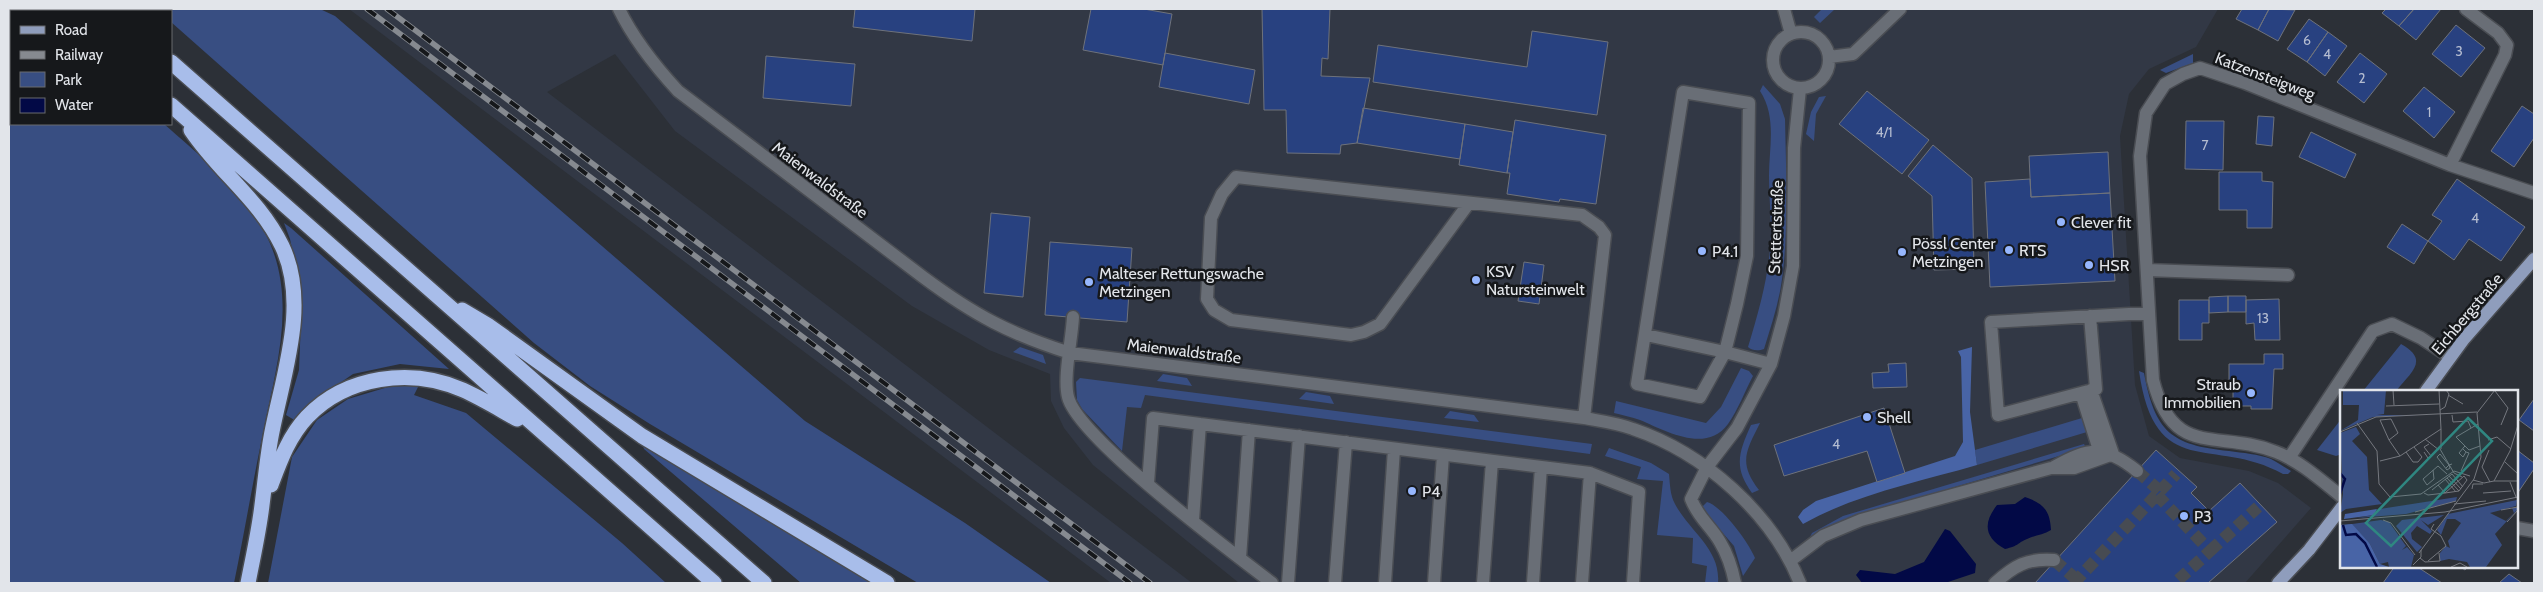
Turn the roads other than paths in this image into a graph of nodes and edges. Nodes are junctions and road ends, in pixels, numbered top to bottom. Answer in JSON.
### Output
{"nodes":[{"id":1,"x":619,"y":9,"type":"edge"},
{"id":2,"x":1784,"y":9,"type":"edge"},
{"id":3,"x":1900,"y":9,"type":"edge"},
{"id":4,"x":2466,"y":9,"type":"edge"},
{"id":5,"x":1791,"y":34,"type":"junction"},
{"id":6,"x":1830,"y":57,"type":"junction"},
{"id":7,"x":172,"y":63,"type":"edge"},
{"id":8,"x":1800,"y":89,"type":"junction"},
{"id":9,"x":175,"y":109,"type":"edge"},
{"id":10,"x":2450,"y":165,"type":"junction"},
{"id":11,"x":2534,"y":193,"type":"edge"},
{"id":12,"x":1469,"y":203,"type":"junction"},
{"id":13,"x":2534,"y":259,"type":"edge"},
{"id":14,"x":2147,"y":270,"type":"junction"},
{"id":15,"x":2288,"y":274,"type":"dead end"},
{"id":16,"x":440,"y":300,"type":"junction"},
{"id":17,"x":2149,"y":314,"type":"junction"},
{"id":18,"x":2090,"y":316,"type":"junction"},
{"id":19,"x":1073,"y":317,"type":"dead end"},
{"id":20,"x":1646,"y":335,"type":"junction"},
{"id":21,"x":1724,"y":352,"type":"junction"},
{"id":22,"x":1070,"y":354,"type":"junction"},
{"id":23,"x":2450,"y":357,"type":"junction"},
{"id":24,"x":1771,"y":364,"type":"junction"},
{"id":25,"x":2427,"y":390,"type":"edge"},
{"id":26,"x":2086,"y":392,"type":"junction"},
{"id":27,"x":1584,"y":418,"type":"junction"},
{"id":28,"x":1200,"y":424,"type":"junction"},
{"id":29,"x":1249,"y":430,"type":"junction"},
{"id":30,"x":1299,"y":436,"type":"junction"},
{"id":31,"x":553,"y":441,"type":"junction"},
{"id":32,"x":1346,"y":442,"type":"junction"},
{"id":33,"x":1394,"y":449,"type":"junction"},
{"id":34,"x":2099,"y":450,"type":"junction"},
{"id":35,"x":2113,"y":454,"type":"junction"},
{"id":36,"x":1443,"y":455,"type":"junction"},
{"id":37,"x":2289,"y":458,"type":"junction"},
{"id":38,"x":1492,"y":461,"type":"junction"},
{"id":39,"x":1541,"y":467,"type":"junction"},
{"id":40,"x":1707,"y":467,"type":"junction"},
{"id":41,"x":2051,"y":468,"type":"junction"},
{"id":42,"x":2137,"y":471,"type":"tunnel mouth"},
{"id":43,"x":1590,"y":473,"type":"junction"},
{"id":44,"x":1148,"y":483,"type":"junction"},
{"id":45,"x":2340,"y":496,"type":"edge"},
{"id":46,"x":262,"y":507,"type":"junction"},
{"id":47,"x":2340,"y":509,"type":"edge"},
{"id":48,"x":1193,"y":520,"type":"junction"},
{"id":49,"x":2518,"y":528,"type":"edge"},
{"id":50,"x":2534,"y":531,"type":"edge"},
{"id":51,"x":1240,"y":558,"type":"junction"},
{"id":52,"x":2054,"y":560,"type":"dead end"},
{"id":53,"x":1790,"y":561,"type":"junction"},
{"id":54,"x":1730,"y":562,"type":"junction"},
{"id":55,"x":248,"y":583,"type":"edge"},
{"id":56,"x":714,"y":583,"type":"edge"},
{"id":57,"x":764,"y":583,"type":"edge"},
{"id":58,"x":888,"y":583,"type":"edge"},
{"id":59,"x":1272,"y":583,"type":"edge"},
{"id":60,"x":1288,"y":583,"type":"edge"},
{"id":61,"x":1335,"y":583,"type":"edge"},
{"id":62,"x":1385,"y":583,"type":"edge"},
{"id":63,"x":1434,"y":583,"type":"edge"},
{"id":64,"x":1483,"y":583,"type":"edge"},
{"id":65,"x":1533,"y":583,"type":"edge"},
{"id":66,"x":1582,"y":583,"type":"edge"},
{"id":67,"x":1633,"y":583,"type":"edge"},
{"id":68,"x":1727,"y":583,"type":"edge"},
{"id":69,"x":1735,"y":583,"type":"edge"},
{"id":70,"x":1800,"y":583,"type":"edge"},
{"id":71,"x":1994,"y":583,"type":"edge"},
{"id":72,"x":2278,"y":583,"type":"edge"}],
"edges":[{"from":1,"to":22,"type":"street","name":"Maienwaldstraße"},
{"from":2,"to":5,"type":"street"},
{"from":3,"to":6,"type":"street"},
{"from":4,"to":10,"type":"street"},
{"from":5,"to":6,"type":"street"},
{"from":5,"to":8,"type":"street"},
{"from":6,"to":8,"type":"street"},
{"from":7,"to":16,"type":"highway"},
{"from":8,"to":24,"type":"street","name":"Stettertstraße"},
{"from":9,"to":31,"type":"highway"},
{"from":9,"to":46,"type":"highway"},
{"from":10,"to":11,"type":"street","name":"Katzensteigweg"},
{"from":10,"to":14,"type":"street","name":"Katzensteigweg"},
{"from":12,"to":12,"type":"street"},
{"from":12,"to":27,"type":"street"},
{"from":13,"to":23,"type":"main road","name":"Eichbergstraße"},
{"from":14,"to":15,"type":"street"},
{"from":14,"to":17,"type":"street","name":"Katzensteigweg"},
{"from":16,"to":57,"type":"highway"},
{"from":16,"to":58,"type":"highway"},
{"from":17,"to":18,"type":"street"},
{"from":17,"to":37,"type":"street","name":"Katzensteigweg"},
{"from":18,"to":26,"type":"street"},
{"from":18,"to":26,"type":"street"},
{"from":19,"to":22,"type":"street"},
{"from":20,"to":21,"type":"street"},
{"from":20,"to":21,"type":"street"},
{"from":20,"to":21,"type":"street"},
{"from":21,"to":24,"type":"street"},
{"from":22,"to":27,"type":"street","name":"Maienwaldstraße"},
{"from":22,"to":44,"type":"street"},
{"from":23,"to":25,"type":"main road","name":"Eichbergstraße"},
{"from":23,"to":37,"type":"street"},
{"from":24,"to":40,"type":"street","name":"Stettertstraße"},
{"from":26,"to":34,"type":"street"},
{"from":26,"to":35,"type":"street"},
{"from":27,"to":40,"type":"street","name":"Maienwaldstraße"},
{"from":28,"to":29,"type":"street"},
{"from":28,"to":44,"type":"street"},
{"from":28,"to":48,"type":"street"},
{"from":29,"to":30,"type":"street"},
{"from":29,"to":51,"type":"street"},
{"from":30,"to":32,"type":"street"},
{"from":30,"to":60,"type":"street"},
{"from":31,"to":46,"type":"highway"},
{"from":31,"to":56,"type":"highway"},
{"from":32,"to":33,"type":"street"},
{"from":32,"to":61,"type":"street"},
{"from":33,"to":36,"type":"street"},
{"from":33,"to":62,"type":"street"},
{"from":34,"to":35,"type":"street"},
{"from":34,"to":41,"type":"street"},
{"from":35,"to":41,"type":"street"},
{"from":35,"to":42,"type":"street"},
{"from":36,"to":38,"type":"street"},
{"from":36,"to":63,"type":"street"},
{"from":37,"to":45,"type":"street","name":"Katzensteigweg"},
{"from":38,"to":39,"type":"street"},
{"from":38,"to":64,"type":"street"},
{"from":39,"to":43,"type":"street"},
{"from":39,"to":65,"type":"street"},
{"from":40,"to":53,"type":"street","name":"Maienwaldstraße"},
{"from":40,"to":54,"type":"street","name":"Stettertstraße"},
{"from":41,"to":53,"type":"street"},
{"from":43,"to":66,"type":"street"},
{"from":43,"to":67,"type":"street"},
{"from":44,"to":48,"type":"street"},
{"from":46,"to":55,"type":"highway"},
{"from":47,"to":72,"type":"main road"},
{"from":48,"to":51,"type":"street"},
{"from":49,"to":50,"type":"street"},
{"from":51,"to":59,"type":"street"},
{"from":52,"to":71,"type":"street"},
{"from":53,"to":70,"type":"street","name":"Maienwaldstraße"},
{"from":54,"to":68,"type":"street"},
{"from":54,"to":69,"type":"street"}]}
